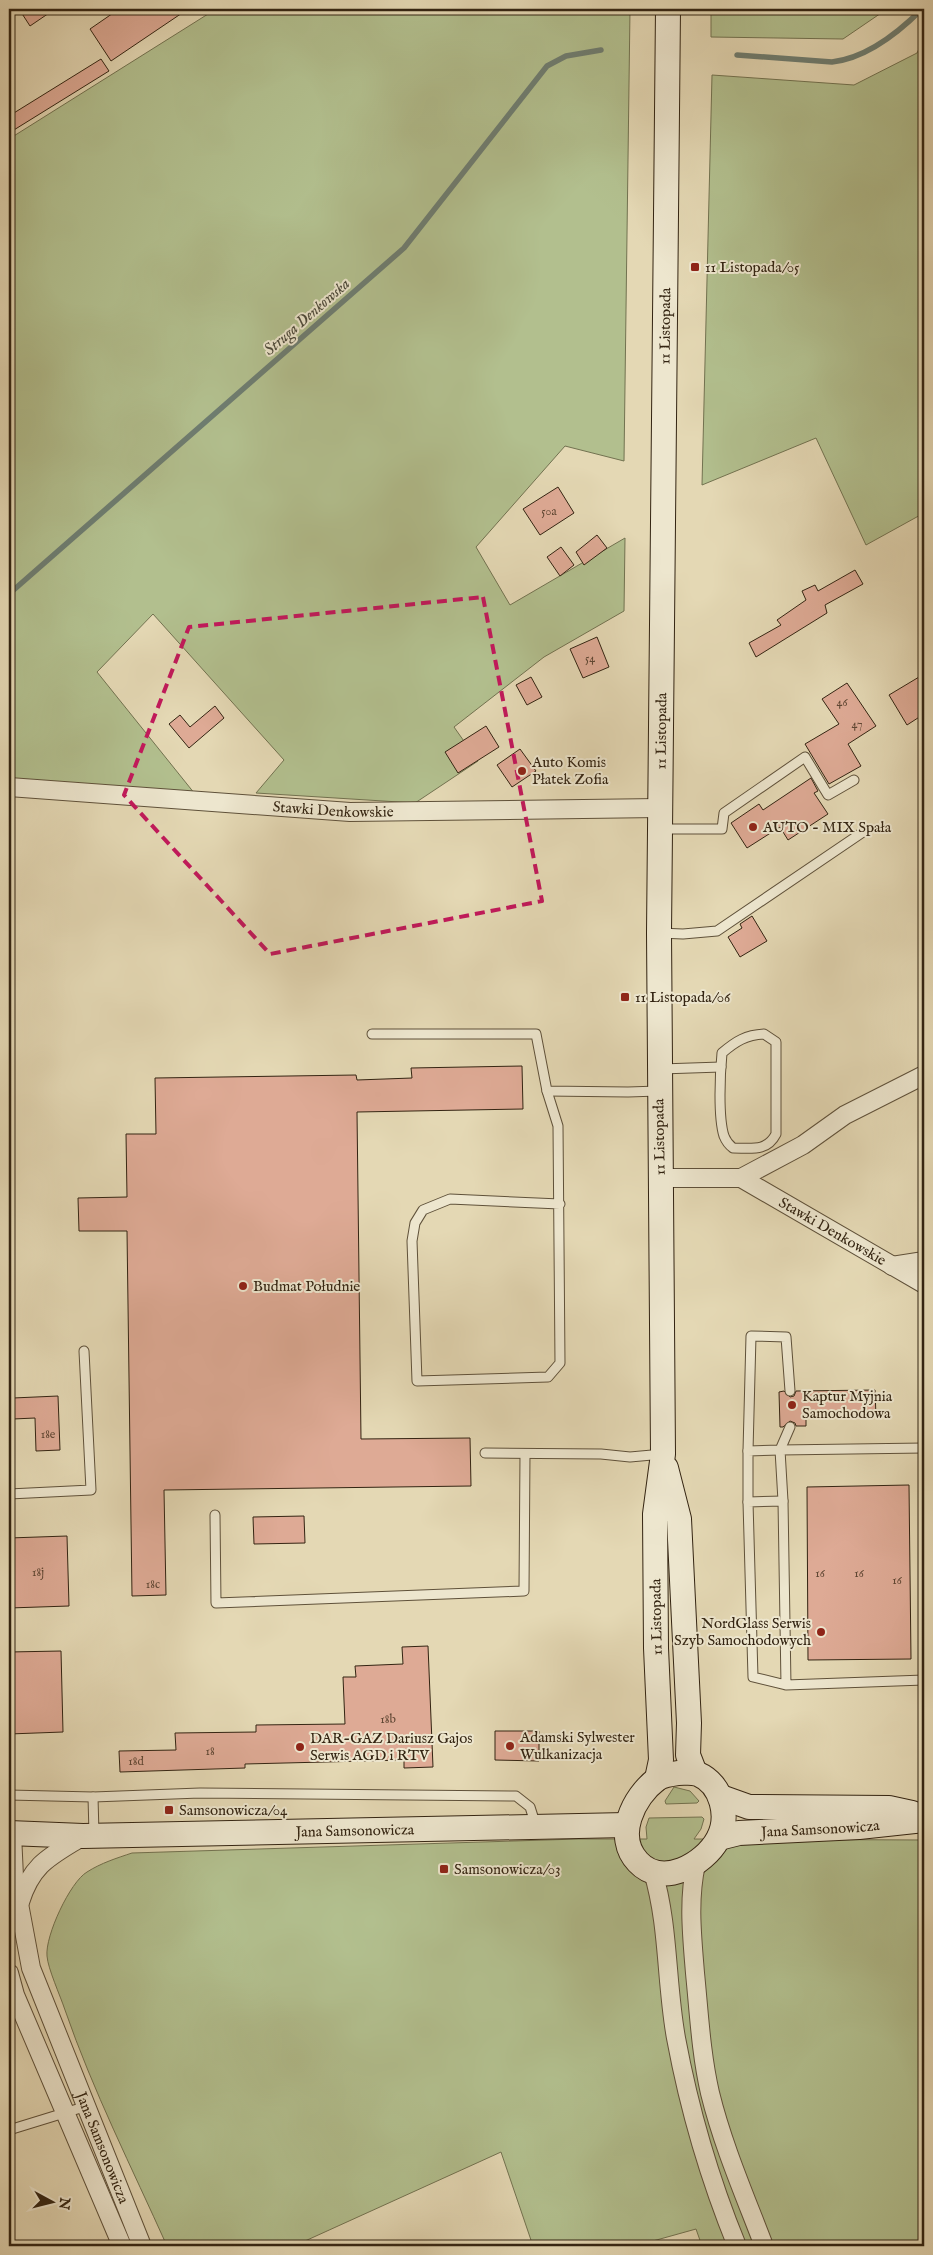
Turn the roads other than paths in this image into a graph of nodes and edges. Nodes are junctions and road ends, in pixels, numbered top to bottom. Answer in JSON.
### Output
{"nodes":[{"id":1,"x":668,"y":9,"type":"edge"},
{"id":2,"x":854,"y":780,"type":"dead end"},
{"id":3,"x":9,"y":787,"type":"edge"},
{"id":4,"x":659,"y":819,"type":"junction"},
{"id":5,"x":863,"y":832,"type":"dead end"},
{"id":6,"x":658,"y":933,"type":"junction"},
{"id":7,"x":372,"y":1034,"type":"dead end"},
{"id":8,"x":721,"y":1067,"type":"junction"},
{"id":9,"x":924,"y":1075,"type":"edge"},
{"id":10,"x":659,"y":1080,"type":"junction"},
{"id":11,"x":547,"y":1091,"type":"junction"},
{"id":12,"x":660,"y":1178,"type":"junction"},
{"id":13,"x":741,"y":1178,"type":"junction"},
{"id":14,"x":560,"y":1204,"type":"junction"},
{"id":15,"x":924,"y":1261,"type":"edge"},
{"id":16,"x":892,"y":1266,"type":"junction"},
{"id":17,"x":924,"y":1284,"type":"edge"},
{"id":18,"x":84,"y":1351,"type":"dead end"},
{"id":19,"x":790,"y":1391,"type":"dead end"},
{"id":20,"x":790,"y":1426,"type":"dead end"},
{"id":21,"x":924,"y":1448,"type":"edge"},
{"id":22,"x":780,"y":1450,"type":"junction"},
{"id":23,"x":748,"y":1451,"type":"junction"},
{"id":24,"x":485,"y":1453,"type":"dead end"},
{"id":25,"x":525,"y":1454,"type":"junction"},
{"id":26,"x":663,"y":1454,"type":"junction"},
{"id":27,"x":9,"y":1494,"type":"edge"},
{"id":28,"x":782,"y":1501,"type":"junction"},
{"id":29,"x":748,"y":1502,"type":"junction"},
{"id":30,"x":215,"y":1515,"type":"dead end"},
{"id":31,"x":924,"y":1680,"type":"edge"},
{"id":32,"x":786,"y":1685,"type":"junction"},
{"id":33,"x":695,"y":1773,"type":"junction"},
{"id":34,"x":657,"y":1779,"type":"junction"},
{"id":35,"x":9,"y":1795,"type":"edge"},
{"id":36,"x":92,"y":1797,"type":"junction"},
{"id":37,"x":721,"y":1797,"type":"junction"},
{"id":38,"x":924,"y":1815,"type":"edge"},
{"id":39,"x":924,"y":1820,"type":"edge"},
{"id":40,"x":626,"y":1825,"type":"junction"},
{"id":41,"x":536,"y":1826,"type":"junction"},
{"id":42,"x":10,"y":1834,"type":"edge"},
{"id":43,"x":89,"y":1836,"type":"junction"},
{"id":44,"x":719,"y":1838,"type":"junction"},
{"id":45,"x":696,"y":1864,"type":"junction"},
{"id":46,"x":653,"y":1872,"type":"junction"},
{"id":47,"x":19,"y":1905,"type":"junction"},
{"id":48,"x":9,"y":1973,"type":"edge"},
{"id":49,"x":87,"y":2106,"type":"junction"},
{"id":50,"x":66,"y":2113,"type":"junction"},
{"id":51,"x":9,"y":2130,"type":"edge"},
{"id":52,"x":122,"y":2246,"type":"edge"},
{"id":53,"x":142,"y":2246,"type":"edge"},
{"id":54,"x":737,"y":2246,"type":"edge"},
{"id":55,"x":764,"y":2246,"type":"edge"}],
"edges":[{"from":1,"to":4,"type":"street","name":"11 Listopada"},
{"from":2,"to":4,"type":"lane"},
{"from":3,"to":4,"type":"street","name":"Stawki Denkowskie"},
{"from":4,"to":6,"type":"street","name":"11 Listopada"},
{"from":5,"to":6,"type":"lane"},
{"from":6,"to":10,"type":"street","name":"11 Listopada"},
{"from":7,"to":11,"type":"lane"},
{"from":8,"to":8,"type":"lane"},
{"from":8,"to":10,"type":"lane"},
{"from":9,"to":13,"type":"street"},
{"from":10,"to":11,"type":"lane"},
{"from":10,"to":12,"type":"street","name":"11 Listopada"},
{"from":11,"to":14,"type":"lane"},
{"from":12,"to":13,"type":"street"},
{"from":12,"to":26,"type":"street","name":"11 Listopada"},
{"from":13,"to":16,"type":"street","name":"Stawki Denkowskie"},
{"from":14,"to":14,"type":"lane"},
{"from":15,"to":16,"type":"street"},
{"from":16,"to":17,"type":"street","name":"Stawki Denkowskie"},
{"from":18,"to":27,"type":"lane"},
{"from":19,"to":23,"type":"lane"},
{"from":20,"to":22,"type":"lane"},
{"from":21,"to":22,"type":"lane"},
{"from":22,"to":23,"type":"lane"},
{"from":22,"to":28,"type":"lane"},
{"from":23,"to":29,"type":"lane"},
{"from":24,"to":25,"type":"lane"},
{"from":25,"to":26,"type":"lane"},
{"from":25,"to":30,"type":"lane"},
{"from":26,"to":33,"type":"street","name":"11 Listopada"},
{"from":26,"to":34,"type":"street","name":"11 Listopada"},
{"from":28,"to":29,"type":"lane"},
{"from":28,"to":32,"type":"lane"},
{"from":29,"to":32,"type":"lane"},
{"from":31,"to":32,"type":"lane"},
{"from":33,"to":34,"type":"street"},
{"from":33,"to":37,"type":"street"},
{"from":34,"to":40,"type":"street"},
{"from":35,"to":36,"type":"lane"},
{"from":36,"to":41,"type":"lane"},
{"from":36,"to":43,"type":"lane"},
{"from":37,"to":38,"type":"street","name":"Jana Samsonowicza"},
{"from":37,"to":44,"type":"street"},
{"from":39,"to":44,"type":"street","name":"Jana Samsonowicza"},
{"from":40,"to":41,"type":"street","name":"Jana Samsonowicza"},
{"from":40,"to":46,"type":"street"},
{"from":41,"to":43,"type":"street","name":"Jana Samsonowicza"},
{"from":42,"to":43,"type":"street","name":"Jana Samsonowicza"},
{"from":42,"to":47,"type":"street","name":"Jana Samsonowicza"},
{"from":43,"to":47,"type":"street"},
{"from":44,"to":45,"type":"street"},
{"from":45,"to":46,"type":"street"},
{"from":45,"to":55,"type":"street"},
{"from":46,"to":54,"type":"street"},
{"from":47,"to":49,"type":"street","name":"Jana Samsonowicza"},
{"from":48,"to":50,"type":"street","name":"Jana Samsonowicza"},
{"from":49,"to":50,"type":"lane"},
{"from":49,"to":53,"type":"street","name":"Jana Samsonowicza"},
{"from":50,"to":51,"type":"lane"},
{"from":50,"to":52,"type":"street","name":"Jana Samsonowicza"}]}
